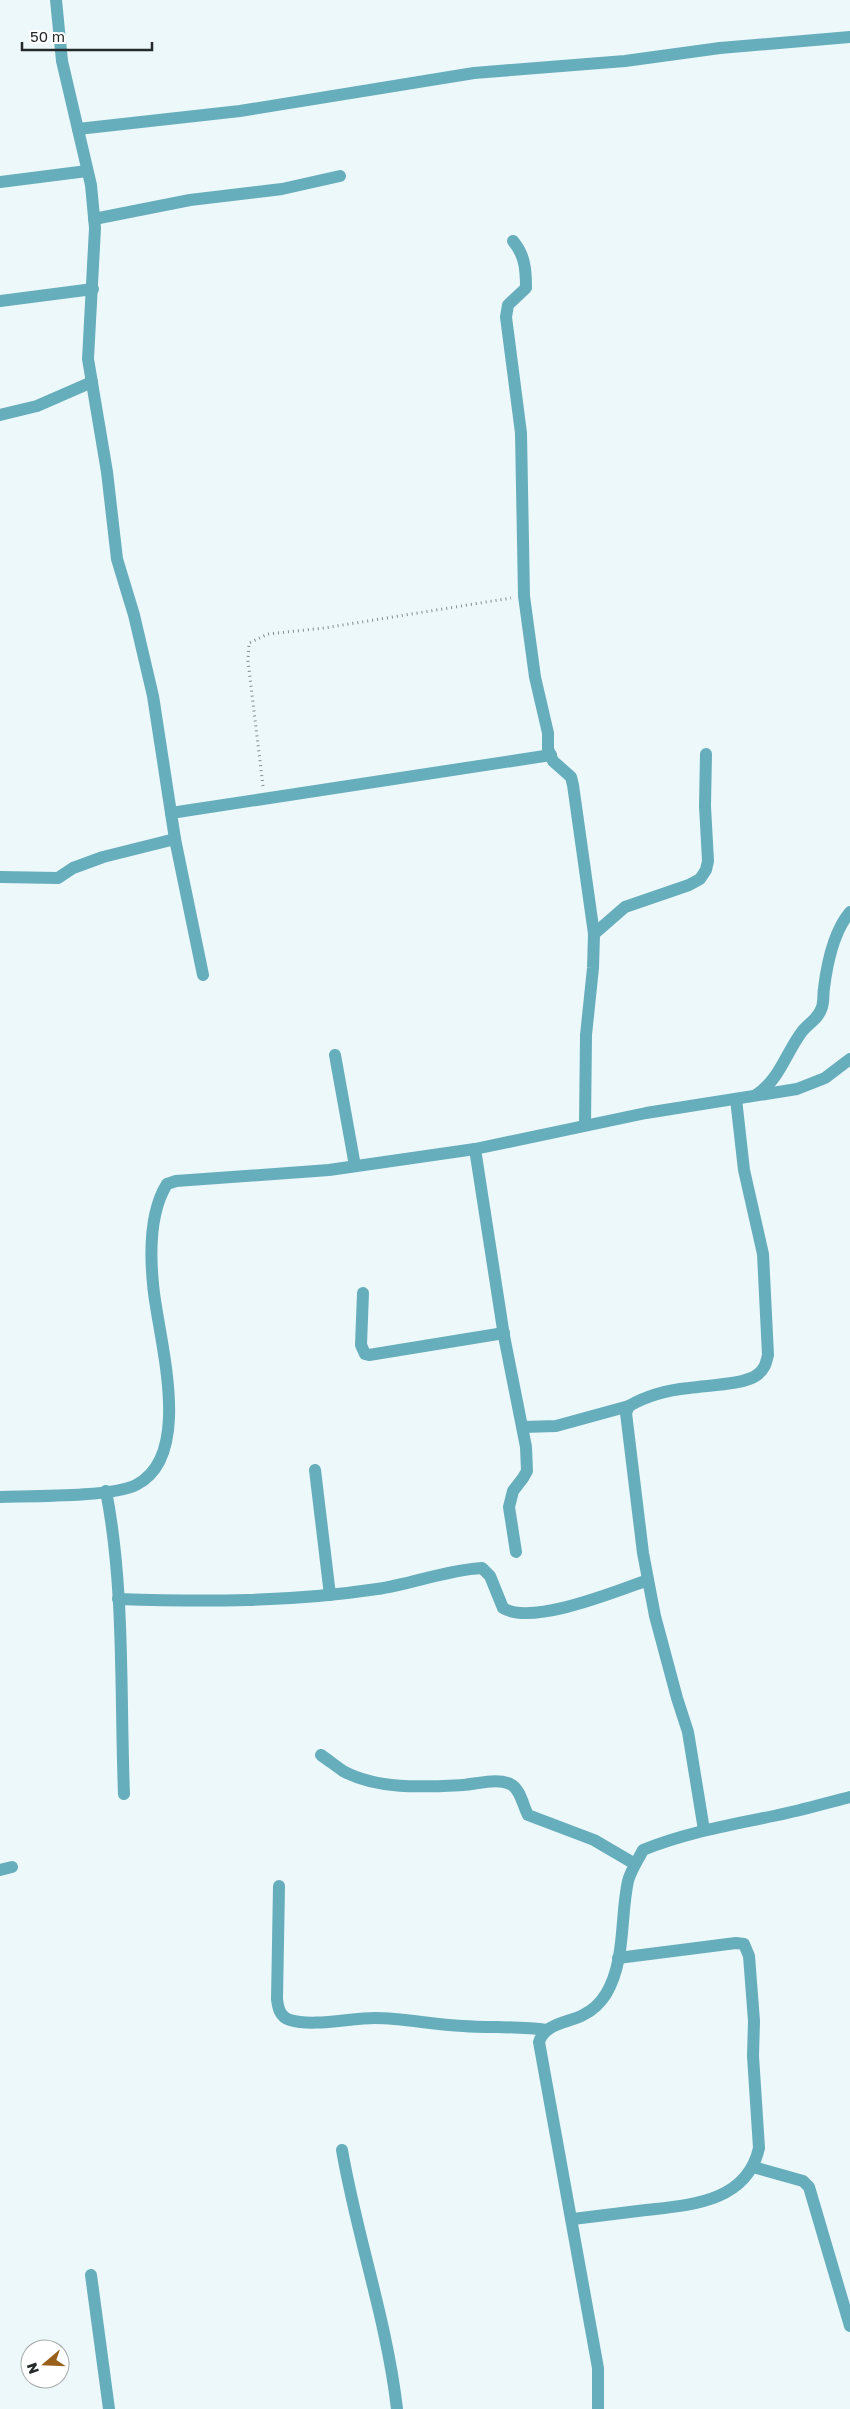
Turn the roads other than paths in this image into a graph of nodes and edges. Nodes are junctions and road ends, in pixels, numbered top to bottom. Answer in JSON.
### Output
{"nodes":[{"id":1,"x":56,"y":0,"type":"edge"},
{"id":2,"x":850,"y":37,"type":"edge"},
{"id":3,"x":78,"y":129,"type":"junction"},
{"id":4,"x":87,"y":171,"type":"junction"},
{"id":5,"x":340,"y":176,"type":"dead end"},
{"id":6,"x":0,"y":182,"type":"edge"},
{"id":7,"x":94,"y":219,"type":"junction"},
{"id":8,"x":513,"y":241,"type":"dead end"},
{"id":9,"x":93,"y":289,"type":"junction"},
{"id":10,"x":0,"y":301,"type":"edge"},
{"id":11,"x":92,"y":382,"type":"junction"},
{"id":12,"x":0,"y":415,"type":"edge"},
{"id":13,"x":706,"y":754,"type":"dead end"},
{"id":14,"x":551,"y":755,"type":"junction"},
{"id":15,"x":171,"y":813,"type":"junction"},
{"id":16,"x":175,"y":839,"type":"junction"},
{"id":17,"x":0,"y":877,"type":"edge"},
{"id":18,"x":850,"y":912,"type":"edge"},
{"id":19,"x":594,"y":934,"type":"junction"},
{"id":20,"x":203,"y":975,"type":"dead end"},
{"id":21,"x":335,"y":1055,"type":"dead end"},
{"id":22,"x":850,"y":1059,"type":"edge"},
{"id":23,"x":754,"y":1097,"type":"junction"},
{"id":24,"x":736,"y":1100,"type":"junction"},
{"id":25,"x":585,"y":1125,"type":"junction"},
{"id":26,"x":475,"y":1149,"type":"junction"},
{"id":27,"x":355,"y":1166,"type":"junction"},
{"id":28,"x":364,"y":1293,"type":"dead end"},
{"id":29,"x":504,"y":1333,"type":"junction"},
{"id":30,"x":629,"y":1406,"type":"junction"},
{"id":31,"x":523,"y":1427,"type":"junction"},
{"id":32,"x":315,"y":1470,"type":"dead end"},
{"id":33,"x":106,"y":1492,"type":"junction"},
{"id":34,"x":0,"y":1497,"type":"edge"},
{"id":35,"x":516,"y":1552,"type":"dead end"},
{"id":36,"x":648,"y":1580,"type":"junction"},
{"id":37,"x":330,"y":1595,"type":"junction"},
{"id":38,"x":118,"y":1600,"type":"junction"},
{"id":39,"x":321,"y":1755,"type":"dead end"},
{"id":40,"x":124,"y":1794,"type":"dead end"},
{"id":41,"x":850,"y":1797,"type":"edge"},
{"id":42,"x":704,"y":1830,"type":"junction"},
{"id":43,"x":635,"y":1864,"type":"junction"},
{"id":44,"x":279,"y":1886,"type":"dead end"},
{"id":45,"x":618,"y":1958,"type":"junction"},
{"id":46,"x":547,"y":2030,"type":"junction"},
{"id":47,"x":342,"y":2150,"type":"dead end"},
{"id":48,"x":753,"y":2167,"type":"junction"},
{"id":49,"x":573,"y":2219,"type":"junction"},
{"id":50,"x":90,"y":2275,"type":"dead end"},
{"id":51,"x":850,"y":2326,"type":"edge"},
{"id":52,"x":109,"y":2409,"type":"edge"},
{"id":53,"x":397,"y":2409,"type":"edge"},
{"id":54,"x":598,"y":2409,"type":"edge"}],
"edges":[{"from":1,"to":3,"type":"street"},
{"from":2,"to":3,"type":"street"},
{"from":3,"to":4,"type":"street"},
{"from":4,"to":6,"type":"street"},
{"from":4,"to":7,"type":"street"},
{"from":5,"to":7,"type":"street"},
{"from":7,"to":9,"type":"street"},
{"from":8,"to":14,"type":"street"},
{"from":9,"to":10,"type":"street"},
{"from":9,"to":11,"type":"street"},
{"from":11,"to":12,"type":"street"},
{"from":11,"to":15,"type":"street"},
{"from":13,"to":19,"type":"street"},
{"from":14,"to":15,"type":"street"},
{"from":14,"to":19,"type":"street"},
{"from":15,"to":16,"type":"street"},
{"from":16,"to":17,"type":"street"},
{"from":16,"to":20,"type":"street"},
{"from":18,"to":23,"type":"street"},
{"from":19,"to":25,"type":"street"},
{"from":21,"to":27,"type":"street"},
{"from":22,"to":23,"type":"street"},
{"from":23,"to":24,"type":"street"},
{"from":24,"to":25,"type":"street"},
{"from":24,"to":30,"type":"street"},
{"from":25,"to":26,"type":"street"},
{"from":26,"to":27,"type":"street"},
{"from":26,"to":29,"type":"street"},
{"from":27,"to":33,"type":"street"},
{"from":28,"to":29,"type":"street"},
{"from":29,"to":31,"type":"street"},
{"from":30,"to":31,"type":"street"},
{"from":30,"to":36,"type":"street"},
{"from":31,"to":35,"type":"street"},
{"from":32,"to":37,"type":"street"},
{"from":33,"to":34,"type":"street"},
{"from":33,"to":38,"type":"street"},
{"from":36,"to":37,"type":"street"},
{"from":36,"to":42,"type":"street"},
{"from":37,"to":38,"type":"street"},
{"from":38,"to":40,"type":"street"},
{"from":39,"to":43,"type":"street"},
{"from":41,"to":42,"type":"street"},
{"from":42,"to":43,"type":"street"},
{"from":43,"to":45,"type":"street"},
{"from":44,"to":46,"type":"street"},
{"from":45,"to":46,"type":"street"},
{"from":45,"to":48,"type":"street"},
{"from":46,"to":49,"type":"street"},
{"from":47,"to":53,"type":"street"},
{"from":48,"to":49,"type":"street"},
{"from":48,"to":51,"type":"street"},
{"from":49,"to":54,"type":"street"},
{"from":50,"to":52,"type":"street"}]}
